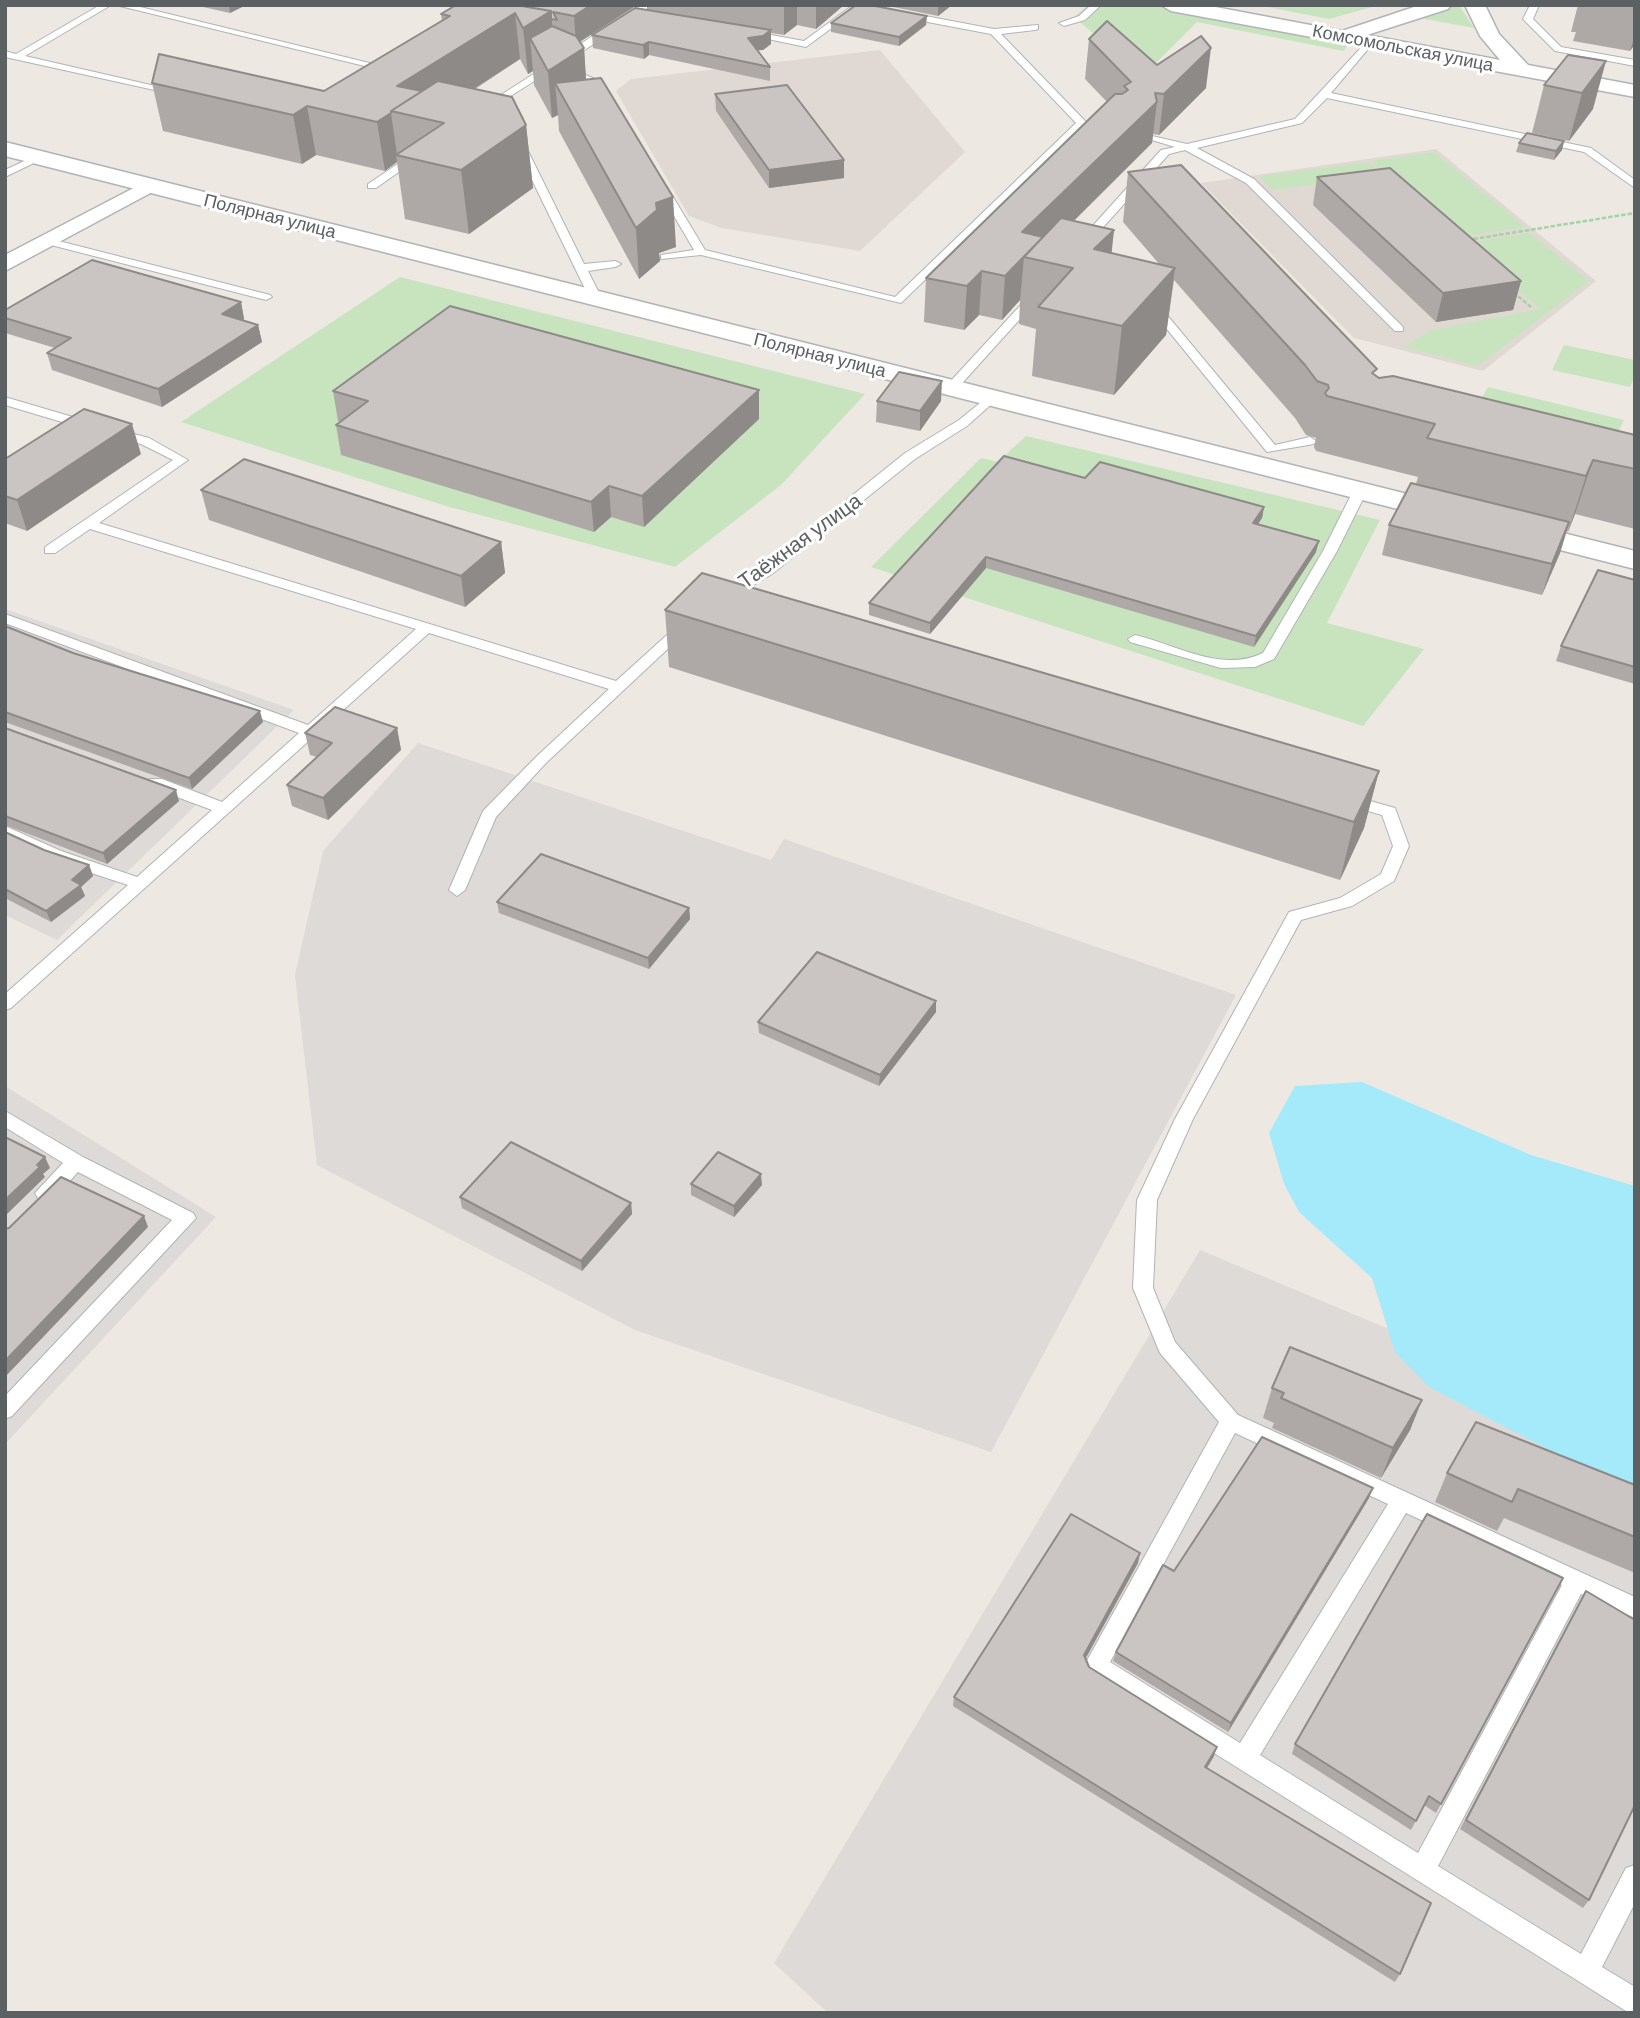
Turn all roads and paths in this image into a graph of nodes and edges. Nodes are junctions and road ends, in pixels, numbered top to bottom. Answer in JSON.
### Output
{"nodes":[{"id":1,"x":107,"y":5,"type":"edge"},
{"id":2,"x":120,"y":5,"type":"edge"},
{"id":3,"x":648,"y":5,"type":"edge"},
{"id":4,"x":852,"y":5,"type":"edge"},
{"id":5,"x":1097,"y":5,"type":"edge"},
{"id":6,"x":1171,"y":5,"type":"edge"},
{"id":7,"x":1441,"y":5,"type":"edge"},
{"id":8,"x":1475,"y":5,"type":"edge"},
{"id":9,"x":1535,"y":5,"type":"edge"},
{"id":10,"x":894,"y":13,"type":"edge"},
{"id":11,"x":635,"y":15,"type":"junction"},
{"id":12,"x":648,"y":17,"type":"edge"},
{"id":13,"x":1064,"y":23,"type":"dead end"},
{"id":14,"x":1035,"y":27,"type":"dead end"},
{"id":15,"x":994,"y":32,"type":"junction"},
{"id":16,"x":740,"y":33,"type":"edge"},
{"id":17,"x":1341,"y":37,"type":"junction"},
{"id":18,"x":1368,"y":42,"type":"junction"},
{"id":19,"x":556,"y":52,"type":"edge"},
{"id":20,"x":5,"y":54,"type":"edge"},
{"id":21,"x":570,"y":55,"type":"junction"},
{"id":22,"x":18,"y":57,"type":"junction"},
{"id":23,"x":5,"y":63,"type":"edge"},
{"id":24,"x":1635,"y":63,"type":"edge"},
{"id":25,"x":555,"y":65,"type":"junction"},
{"id":26,"x":1522,"y":71,"type":"junction"},
{"id":27,"x":401,"y":72,"type":"edge"},
{"id":28,"x":1635,"y":91,"type":"edge"},
{"id":29,"x":179,"y":94,"type":"edge"},
{"id":30,"x":1325,"y":95,"type":"junction"},
{"id":31,"x":498,"y":100,"type":"junction"},
{"id":32,"x":612,"y":106,"type":"edge"},
{"id":33,"x":487,"y":108,"type":"edge"},
{"id":34,"x":504,"y":112,"type":"edge"},
{"id":35,"x":516,"y":136,"type":"edge"},
{"id":36,"x":1156,"y":138,"type":"edge"},
{"id":37,"x":430,"y":147,"type":"edge"},
{"id":38,"x":1186,"y":147,"type":"junction"},
{"id":39,"x":5,"y":149,"type":"edge"},
{"id":40,"x":38,"y":158,"type":"junction"},
{"id":41,"x":654,"y":173,"type":"edge"},
{"id":42,"x":5,"y":174,"type":"edge"},
{"id":43,"x":1635,"y":185,"type":"edge"},
{"id":44,"x":149,"y":186,"type":"junction"},
{"id":45,"x":372,"y":186,"type":"dead end"},
{"id":46,"x":1635,"y":213,"type":"edge"},
{"id":47,"x":47,"y":241,"type":"junction"},
{"id":48,"x":1456,"y":242,"type":"edge"},
{"id":49,"x":701,"y":252,"type":"junction"},
{"id":50,"x":1073,"y":254,"type":"edge"},
{"id":51,"x":665,"y":257,"type":"dead end"},
{"id":52,"x":5,"y":264,"type":"edge"},
{"id":53,"x":615,"y":264,"type":"dead end"},
{"id":54,"x":582,"y":268,"type":"junction"},
{"id":55,"x":1044,"y":285,"type":"edge"},
{"id":56,"x":1512,"y":291,"type":"edge"},
{"id":57,"x":1142,"y":292,"type":"edge"},
{"id":58,"x":266,"y":297,"type":"dead end"},
{"id":59,"x":596,"y":299,"type":"junction"},
{"id":60,"x":1531,"y":307,"type":"dead end"},
{"id":61,"x":1399,"y":329,"type":"dead end"},
{"id":62,"x":951,"y":388,"type":"junction"},
{"id":63,"x":991,"y":398,"type":"junction"},
{"id":64,"x":5,"y":401,"type":"edge"},
{"id":65,"x":1310,"y":441,"type":"dead end"},
{"id":66,"x":1268,"y":458,"type":"junction"},
{"id":67,"x":1360,"y":491,"type":"junction"},
{"id":68,"x":88,"y":524,"type":"junction"},
{"id":69,"x":50,"y":550,"type":"dead end"},
{"id":70,"x":1635,"y":560,"type":"edge"},
{"id":71,"x":5,"y":618,"type":"edge"},
{"id":72,"x":426,"y":628,"type":"junction"},
{"id":73,"x":1135,"y":639,"type":"dead end"},
{"id":74,"x":619,"y":687,"type":"junction"},
{"id":75,"x":311,"y":732,"type":"junction"},
{"id":76,"x":141,"y":778,"type":"edge"},
{"id":77,"x":1335,"y":796,"type":"edge"},
{"id":78,"x":225,"y":809,"type":"junction"},
{"id":79,"x":5,"y":831,"type":"edge"},
{"id":80,"x":141,"y":884,"type":"junction"},
{"id":81,"x":457,"y":890,"type":"dead end"},
{"id":82,"x":5,"y":1004,"type":"edge"},
{"id":83,"x":5,"y":1118,"type":"edge"},
{"id":84,"x":76,"y":1162,"type":"junction"},
{"id":85,"x":32,"y":1206,"type":"edge"},
{"id":86,"x":5,"y":1410,"type":"edge"},
{"id":87,"x":1231,"y":1421,"type":"junction"},
{"id":88,"x":1402,"y":1500,"type":"junction"},
{"id":89,"x":1576,"y":1581,"type":"junction"},
{"id":90,"x":1635,"y":1608,"type":"edge"},
{"id":91,"x":1244,"y":1759,"type":"junction"},
{"id":92,"x":1422,"y":1870,"type":"junction"},
{"id":93,"x":1635,"y":1877,"type":"edge"},
{"id":94,"x":1586,"y":1972,"type":"junction"},
{"id":95,"x":1635,"y":2002,"type":"edge"}],
"edges":[{"from":1,"to":22,"type":"lane"},
{"from":2,"to":27,"type":"lane"},
{"from":3,"to":11,"type":"lane"},
{"from":4,"to":16,"type":"lane"},
{"from":5,"to":13,"type":"lane"},
{"from":6,"to":17,"type":"street","name":"Комсомольская улица"},
{"from":7,"to":17,"type":"street"},
{"from":8,"to":26,"type":"street"},
{"from":9,"to":24,"type":"lane"},
{"from":10,"to":15,"type":"lane"},
{"from":11,"to":12,"type":"lane"},
{"from":11,"to":21,"type":"lane"},
{"from":14,"to":15,"type":"lane"},
{"from":15,"to":49,"type":"lane"},
{"from":17,"to":18,"type":"street","name":"Комсомольская улица"},
{"from":18,"to":26,"type":"street","name":"Комсомольская улица"},
{"from":18,"to":30,"type":"lane"},
{"from":19,"to":21,"type":"lane"},
{"from":20,"to":22,"type":"lane"},
{"from":21,"to":25,"type":"lane"},
{"from":22,"to":23,"type":"lane"},
{"from":22,"to":29,"type":"lane"},
{"from":25,"to":31,"type":"lane"},
{"from":25,"to":32,"type":"lane"},
{"from":26,"to":28,"type":"street","name":"Комсомольская улица"},
{"from":30,"to":38,"type":"lane"},
{"from":30,"to":43,"type":"lane"},
{"from":31,"to":33,"type":"lane"},
{"from":31,"to":34,"type":"lane"},
{"from":35,"to":54,"type":"lane"},
{"from":36,"to":38,"type":"lane"},
{"from":37,"to":45,"type":"lane"},
{"from":38,"to":50,"type":"lane"},
{"from":38,"to":61,"type":"lane"},
{"from":39,"to":40,"type":"street","name":"Полярная улица"},
{"from":40,"to":42,"type":"lane"},
{"from":40,"to":44,"type":"street","name":"Полярная улица"},
{"from":41,"to":49,"type":"lane"},
{"from":44,"to":47,"type":"street"},
{"from":44,"to":59,"type":"street","name":"Полярная улица"},
{"from":46,"to":48,"type":"path"},
{"from":47,"to":52,"type":"street"},
{"from":47,"to":58,"type":"lane"},
{"from":49,"to":51,"type":"lane"},
{"from":53,"to":54,"type":"lane"},
{"from":54,"to":59,"type":"lane"},
{"from":55,"to":62,"type":"lane"},
{"from":56,"to":60,"type":"path"},
{"from":57,"to":66,"type":"lane"},
{"from":59,"to":62,"type":"street","name":"Полярная улица"},
{"from":62,"to":63,"type":"street","name":"Полярная улица"},
{"from":63,"to":66,"type":"street","name":"Полярная улица"},
{"from":63,"to":74,"type":"lane","name":"Таёжная улица"},
{"from":64,"to":68,"type":"lane"},
{"from":65,"to":66,"type":"lane"},
{"from":66,"to":67,"type":"street","name":"Полярная улица"},
{"from":67,"to":70,"type":"street","name":"Полярная улица"},
{"from":67,"to":73,"type":"lane"},
{"from":68,"to":69,"type":"lane"},
{"from":68,"to":72,"type":"lane"},
{"from":71,"to":75,"type":"lane"},
{"from":72,"to":74,"type":"lane"},
{"from":72,"to":75,"type":"lane"},
{"from":74,"to":81,"type":"lane","name":"Таёжная улица"},
{"from":75,"to":78,"type":"lane"},
{"from":76,"to":78,"type":"lane"},
{"from":77,"to":87,"type":"lane"},
{"from":78,"to":80,"type":"lane"},
{"from":79,"to":80,"type":"lane"},
{"from":80,"to":82,"type":"lane"},
{"from":83,"to":84,"type":"lane"},
{"from":84,"to":85,"type":"lane"},
{"from":84,"to":86,"type":"lane"},
{"from":87,"to":88,"type":"lane"},
{"from":87,"to":91,"type":"lane"},
{"from":88,"to":89,"type":"lane"},
{"from":88,"to":91,"type":"lane"},
{"from":89,"to":90,"type":"lane"},
{"from":89,"to":92,"type":"lane"},
{"from":91,"to":92,"type":"lane"},
{"from":92,"to":94,"type":"lane"},
{"from":93,"to":94,"type":"lane"},
{"from":94,"to":95,"type":"lane"}]}
